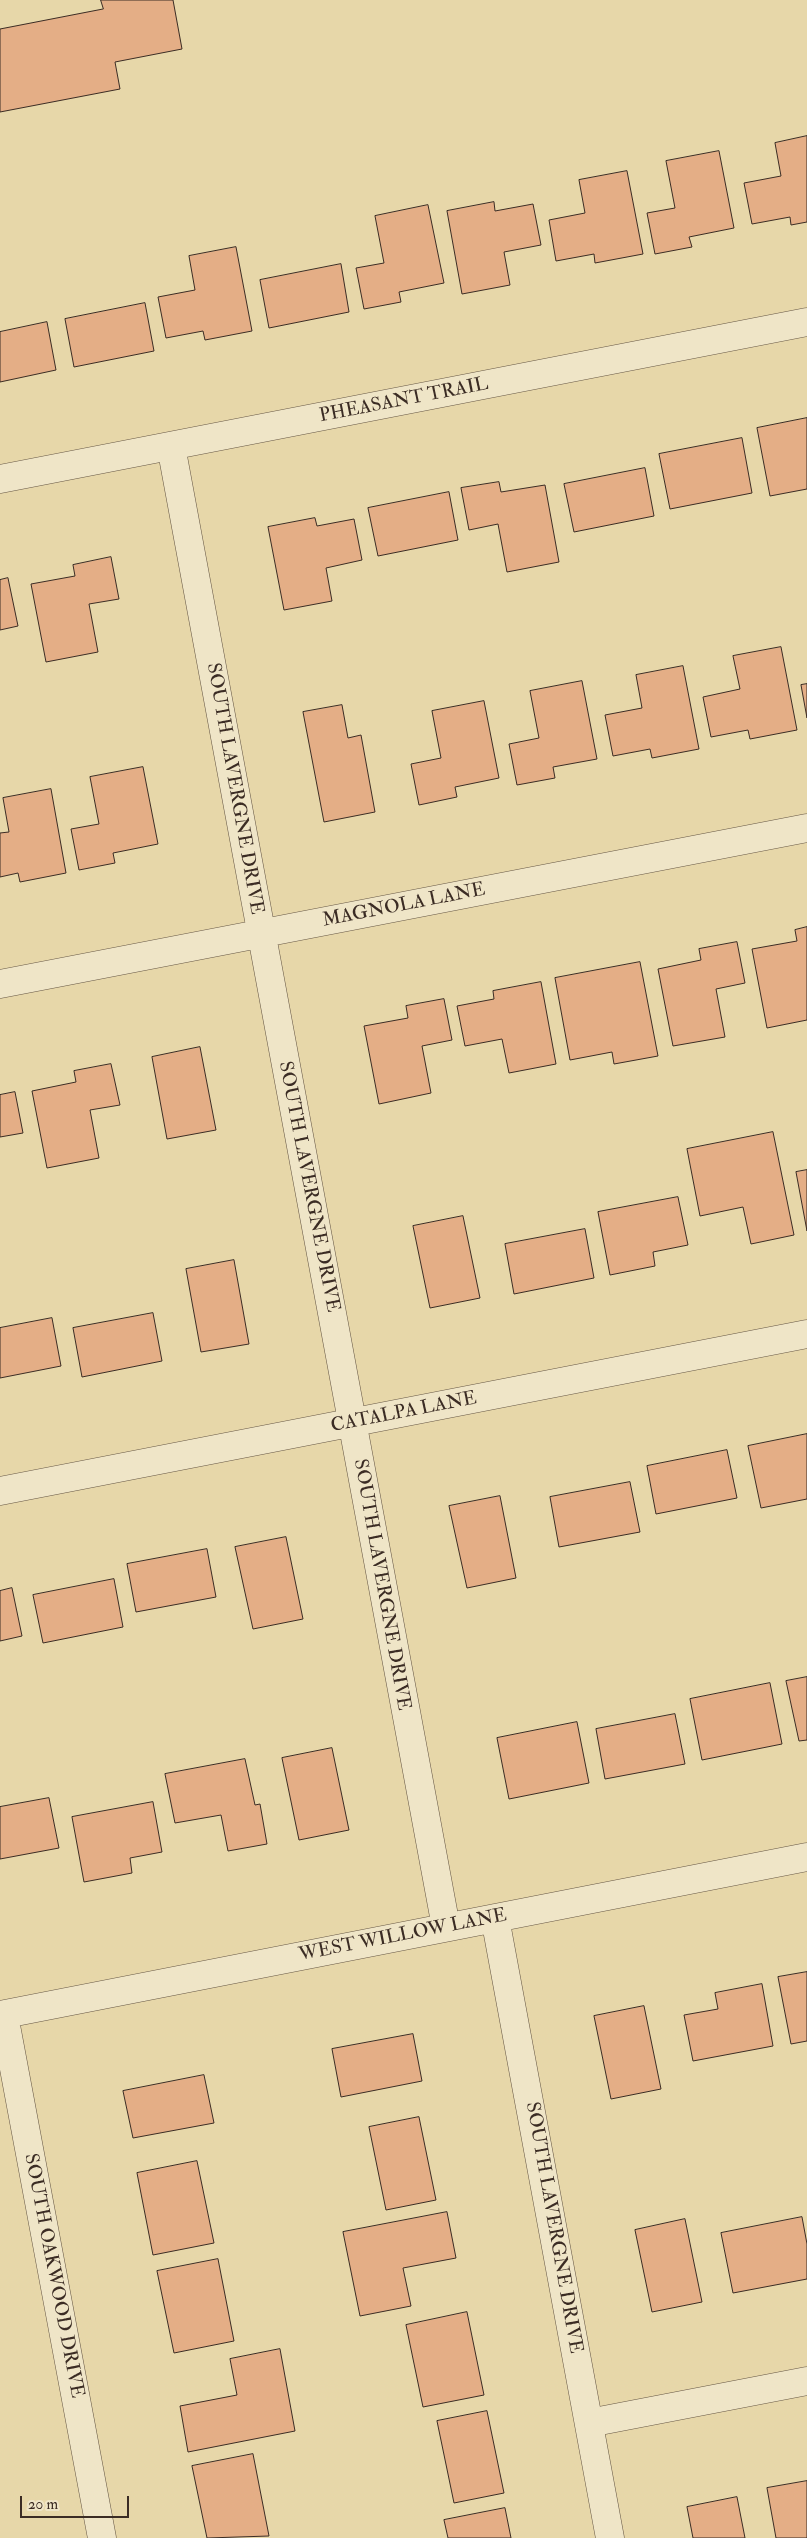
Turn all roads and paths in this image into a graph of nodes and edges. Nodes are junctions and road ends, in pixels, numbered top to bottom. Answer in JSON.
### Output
{"nodes":[{"id":1,"x":807,"y":322,"type":"edge"},
{"id":2,"x":171,"y":446,"type":"junction"},
{"id":3,"x":0,"y":480,"type":"edge"},
{"id":4,"x":807,"y":828,"type":"edge"},
{"id":5,"x":261,"y":934,"type":"junction"},
{"id":6,"x":0,"y":984,"type":"edge"},
{"id":7,"x":807,"y":1334,"type":"edge"},
{"id":8,"x":352,"y":1424,"type":"junction"},
{"id":9,"x":0,"y":1491,"type":"edge"},
{"id":10,"x":807,"y":1858,"type":"edge"},
{"id":11,"x":495,"y":1918,"type":"junction"},
{"id":12,"x":446,"y":1927,"type":"junction"},
{"id":13,"x":2,"y":2015,"type":"edge"},
{"id":14,"x":807,"y":2381,"type":"edge"},
{"id":15,"x":589,"y":2423,"type":"junction"},
{"id":16,"x":102,"y":2538,"type":"edge"},
{"id":17,"x":610,"y":2538,"type":"edge"}],
"edges":[{"from":1,"to":2,"type":"street","name":"PHEASANT TRAIL"},
{"from":2,"to":3,"type":"street","name":"PHEASANT TRAIL"},
{"from":2,"to":5,"type":"street","name":"SOUTH LAVERGNE DRIVE"},
{"from":4,"to":5,"type":"street","name":"MAGNOLA LANE"},
{"from":5,"to":6,"type":"street","name":"MAGNOLA LANE"},
{"from":5,"to":8,"type":"street","name":"SOUTH LAVERGNE DRIVE"},
{"from":7,"to":8,"type":"street","name":"CATALPA LANE"},
{"from":8,"to":9,"type":"street","name":"CATALPA LANE"},
{"from":8,"to":12,"type":"street","name":"SOUTH LAVERGNE DRIVE"},
{"from":10,"to":11,"type":"street","name":"WEST WILLOW LANE"},
{"from":11,"to":12,"type":"street","name":"WEST WILLOW LANE"},
{"from":11,"to":15,"type":"street","name":"SOUTH LAVERGNE DRIVE"},
{"from":12,"to":13,"type":"street","name":"WEST WILLOW LANE"},
{"from":13,"to":16,"type":"street","name":"SOUTH OAKWOOD DRIVE"},
{"from":14,"to":15,"type":"street"},
{"from":15,"to":17,"type":"street","name":"SOUTH LAVERGNE DRIVE"}]}
